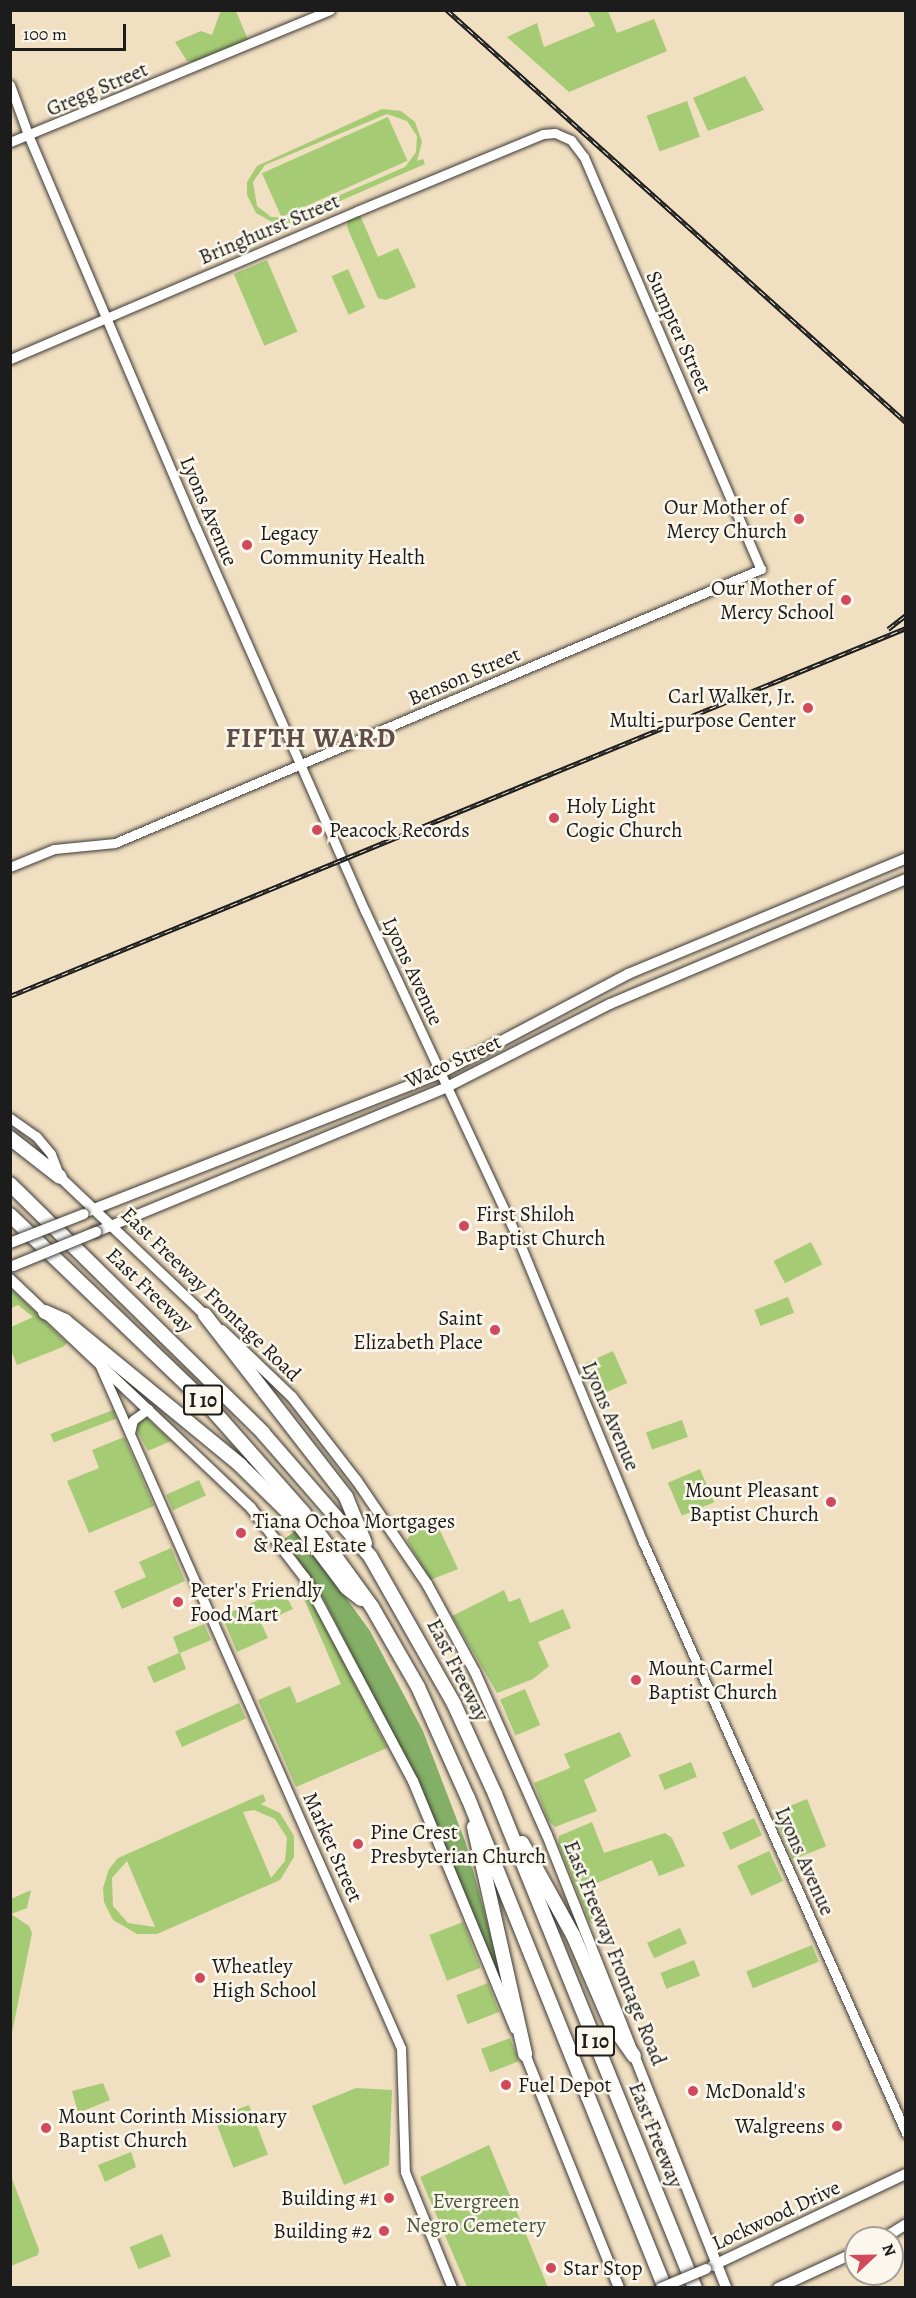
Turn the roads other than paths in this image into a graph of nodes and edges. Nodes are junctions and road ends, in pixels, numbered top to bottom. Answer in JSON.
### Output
{"nodes":[{"id":1,"x":330,"y":10,"type":"edge"},
{"id":2,"x":10,"y":85,"type":"edge"},
{"id":3,"x":543,"y":134,"type":"joint"},
{"id":4,"x":29,"y":137,"type":"junction"},
{"id":5,"x":10,"y":142,"type":"edge"},
{"id":6,"x":106,"y":318,"type":"junction"},
{"id":7,"x":10,"y":359,"type":"edge"},
{"id":8,"x":761,"y":569,"type":"joint"},
{"id":9,"x":300,"y":765,"type":"junction"},
{"id":10,"x":906,"y":858,"type":"edge"},
{"id":11,"x":10,"y":867,"type":"edge"},
{"id":12,"x":906,"y":879,"type":"edge"},
{"id":13,"x":441,"y":1072,"type":"junction"},
{"id":14,"x":447,"y":1087,"type":"junction"},
{"id":15,"x":10,"y":1118,"type":"edge"},
{"id":16,"x":326,"y":1120,"type":"junction"},
{"id":17,"x":332,"y":1134,"type":"junction"},
{"id":18,"x":10,"y":1138,"type":"edge"},
{"id":19,"x":60,"y":1177,"type":"junction"},
{"id":20,"x":10,"y":1184,"type":"edge"},
{"id":21,"x":95,"y":1209,"type":"junction"},
{"id":22,"x":10,"y":1215,"type":"edge"},
{"id":23,"x":112,"y":1226,"type":"junction"},
{"id":24,"x":10,"y":1244,"type":"edge"},
{"id":25,"x":12,"y":1267,"type":"edge"},
{"id":26,"x":10,"y":1279,"type":"edge"},
{"id":27,"x":45,"y":1312,"type":"junction"},
{"id":28,"x":205,"y":1315,"type":"junction"},
{"id":29,"x":99,"y":1364,"type":"junction"},
{"id":30,"x":147,"y":1410,"type":"junction"},
{"id":31,"x":130,"y":1433,"type":"junction"},
{"id":32,"x":370,"y":1556,"type":"junction"},
{"id":33,"x":372,"y":1607,"type":"junction"},
{"id":34,"x":495,"y":1794,"type":"junction"},
{"id":35,"x":468,"y":1798,"type":"junction"},
{"id":36,"x":525,"y":2054,"type":"junction"},
{"id":37,"x":634,"y":2056,"type":"junction"},
{"id":38,"x":906,"y":2133,"type":"edge"},
{"id":39,"x":906,"y":2175,"type":"edge"},
{"id":40,"x":844,"y":2258,"type":"edge"},
{"id":41,"x":712,"y":2266,"type":"junction"},
{"id":42,"x":452,"y":2288,"type":"edge"},
{"id":43,"x":619,"y":2288,"type":"edge"},
{"id":44,"x":663,"y":2288,"type":"edge"},
{"id":45,"x":695,"y":2288,"type":"edge"},
{"id":46,"x":726,"y":2288,"type":"edge"},
{"id":47,"x":778,"y":2288,"type":"edge"}],
"edges":[{"from":1,"to":4,"type":"street","name":"Gregg Street"},
{"from":2,"to":4,"type":"street","name":"Lyons Avenue"},
{"from":3,"to":6,"type":"street","name":"Bringhurst Street"},
{"from":3,"to":8,"type":"street","name":"Sumpter Street"},
{"from":4,"to":5,"type":"street","name":"Gregg Street"},
{"from":4,"to":6,"type":"street","name":"Lyons Avenue"},
{"from":6,"to":7,"type":"street","name":"Bringhurst Street"},
{"from":6,"to":9,"type":"street","name":"Lyons Avenue"},
{"from":8,"to":9,"type":"street","name":"Benson Street"},
{"from":9,"to":11,"type":"street","name":"Benson Street"},
{"from":9,"to":13,"type":"street","name":"Lyons Avenue"},
{"from":10,"to":13,"type":"main road","name":"Waco Street"},
{"from":12,"to":14,"type":"main road","name":"Waco Street"},
{"from":13,"to":14,"type":"street","name":"Lyons Avenue"},
{"from":13,"to":16,"type":"main road","name":"Waco Street"},
{"from":14,"to":17,"type":"main road","name":"Waco Street"},
{"from":14,"to":38,"type":"street","name":"Lyons Avenue"},
{"from":15,"to":19,"type":"street"},
{"from":16,"to":17,"type":"main road"},
{"from":16,"to":21,"type":"main road","name":"Waco Street"},
{"from":17,"to":23,"type":"main road","name":"Waco Street"},
{"from":18,"to":19,"type":"highway"},
{"from":19,"to":21,"type":"main road","name":"East Freeway Frontage Road"},
{"from":20,"to":32,"type":"highway","name":"East Freeway","number":"I 10"},
{"from":21,"to":23,"type":"main road","name":"East Freeway Frontage Road"},
{"from":21,"to":24,"type":"main road","name":"Waco Street","bridge":true},
{"from":22,"to":33,"type":"highway","name":"East Freeway","number":"I 10"},
{"from":23,"to":25,"type":"main road","name":"Waco Street","bridge":true},
{"from":23,"to":28,"type":"main road","name":"East Freeway Frontage Road"},
{"from":26,"to":27,"type":"main road"},
{"from":27,"to":29,"type":"main road"},
{"from":27,"to":33,"type":"highway"},
{"from":28,"to":32,"type":"highway"},
{"from":28,"to":37,"type":"main road","name":"East Freeway Frontage Road"},
{"from":29,"to":30,"type":"main road"},
{"from":29,"to":31,"type":"street","name":"Market Street"},
{"from":30,"to":31,"type":"street"},
{"from":30,"to":36,"type":"main road"},
{"from":31,"to":42,"type":"street","name":"Market Street"},
{"from":32,"to":34,"type":"highway","name":"East Freeway","number":"I 10"},
{"from":33,"to":35,"type":"highway","name":"East Freeway","number":"I 10"},
{"from":34,"to":37,"type":"highway"},
{"from":34,"to":45,"type":"highway","name":"East Freeway","number":"I 10"},
{"from":35,"to":36,"type":"highway"},
{"from":35,"to":44,"type":"highway","name":"East Freeway","number":"I 10"},
{"from":36,"to":43,"type":"main road"},
{"from":37,"to":41,"type":"main road","name":"East Freeway Frontage Road"},
{"from":39,"to":41,"type":"main road","name":"Lockwood Drive"},
{"from":40,"to":47,"type":"main road"},
{"from":41,"to":44,"type":"main road","name":"Lockwood Drive","bridge":true},
{"from":41,"to":46,"type":"main road","name":"East Freeway Frontage Road"}]}
